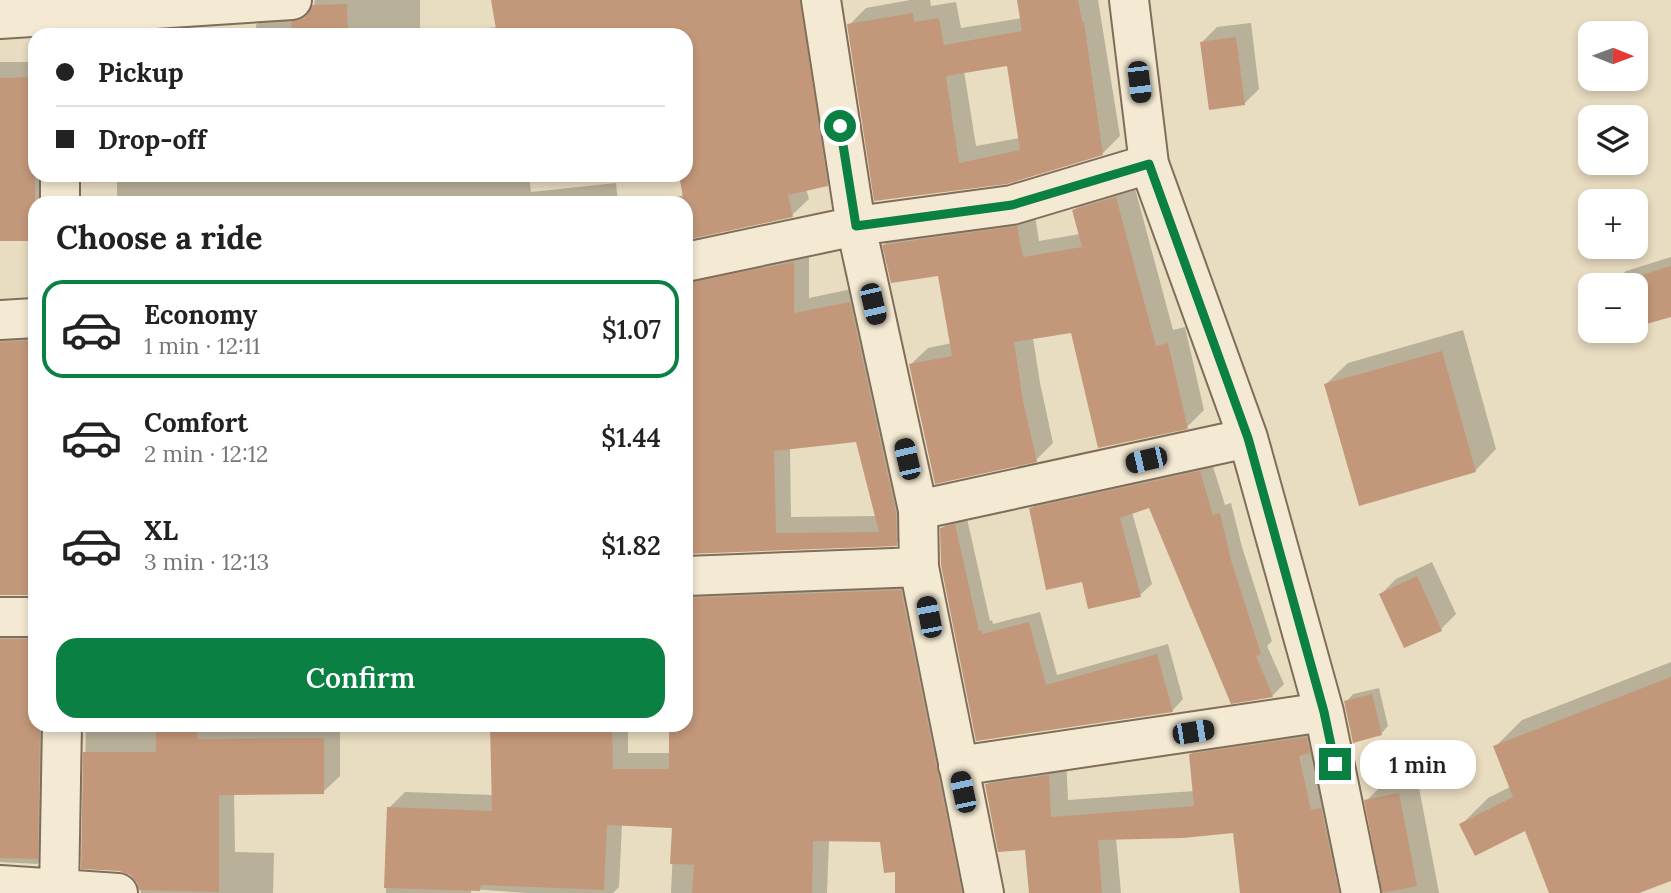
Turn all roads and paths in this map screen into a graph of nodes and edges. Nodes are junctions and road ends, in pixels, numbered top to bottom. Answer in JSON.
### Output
{"nodes":[{"id":1,"x":292,"y":0,"type":"edge"},
{"id":2,"x":821,"y":0,"type":"edge"},
{"id":3,"x":1129,"y":0,"type":"edge"},
{"id":4,"x":61,"y":17,"type":"edge"},
{"id":5,"x":0,"y":19,"type":"edge"},
{"id":6,"x":1149,"y":164,"type":"junction"},
{"id":7,"x":856,"y":226,"type":"junction"},
{"id":8,"x":693,"y":261,"type":"edge"},
{"id":9,"x":28,"y":318,"type":"edge"},
{"id":10,"x":0,"y":320,"type":"edge"},
{"id":11,"x":1248,"y":438,"type":"junction"},
{"id":12,"x":918,"y":510,"type":"junction"},
{"id":13,"x":919,"y":567,"type":"junction"},
{"id":14,"x":693,"y":576,"type":"edge"},
{"id":15,"x":0,"y":617,"type":"edge"},
{"id":16,"x":28,"y":617,"type":"edge"},
{"id":17,"x":1324,"y":712,"type":"junction"},
{"id":18,"x":62,"y":732,"type":"edge"},
{"id":19,"x":958,"y":766,"type":"junction"},
{"id":20,"x":0,"y":885,"type":"edge"},
{"id":21,"x":59,"y":891,"type":"edge"},
{"id":22,"x":118,"y":893,"type":"edge"},
{"id":23,"x":984,"y":893,"type":"edge"},
{"id":24,"x":1361,"y":893,"type":"edge"}],
"edges":[{"from":1,"to":4,"type":"street"},
{"from":2,"to":7,"type":"street"},
{"from":3,"to":6,"type":"street"},
{"from":4,"to":5,"type":"street"},
{"from":6,"to":7,"type":"street"},
{"from":6,"to":11,"type":"street"},
{"from":7,"to":8,"type":"street"},
{"from":7,"to":12,"type":"street"},
{"from":9,"to":10,"type":"street"},
{"from":11,"to":12,"type":"street"},
{"from":11,"to":17,"type":"street"},
{"from":12,"to":13,"type":"street"},
{"from":13,"to":14,"type":"street"},
{"from":13,"to":19,"type":"street"},
{"from":15,"to":16,"type":"street"},
{"from":17,"to":19,"type":"street"},
{"from":17,"to":24,"type":"street"},
{"from":18,"to":21,"type":"street"},
{"from":19,"to":23,"type":"street"},
{"from":20,"to":21,"type":"street"},
{"from":21,"to":22,"type":"street"}]}
